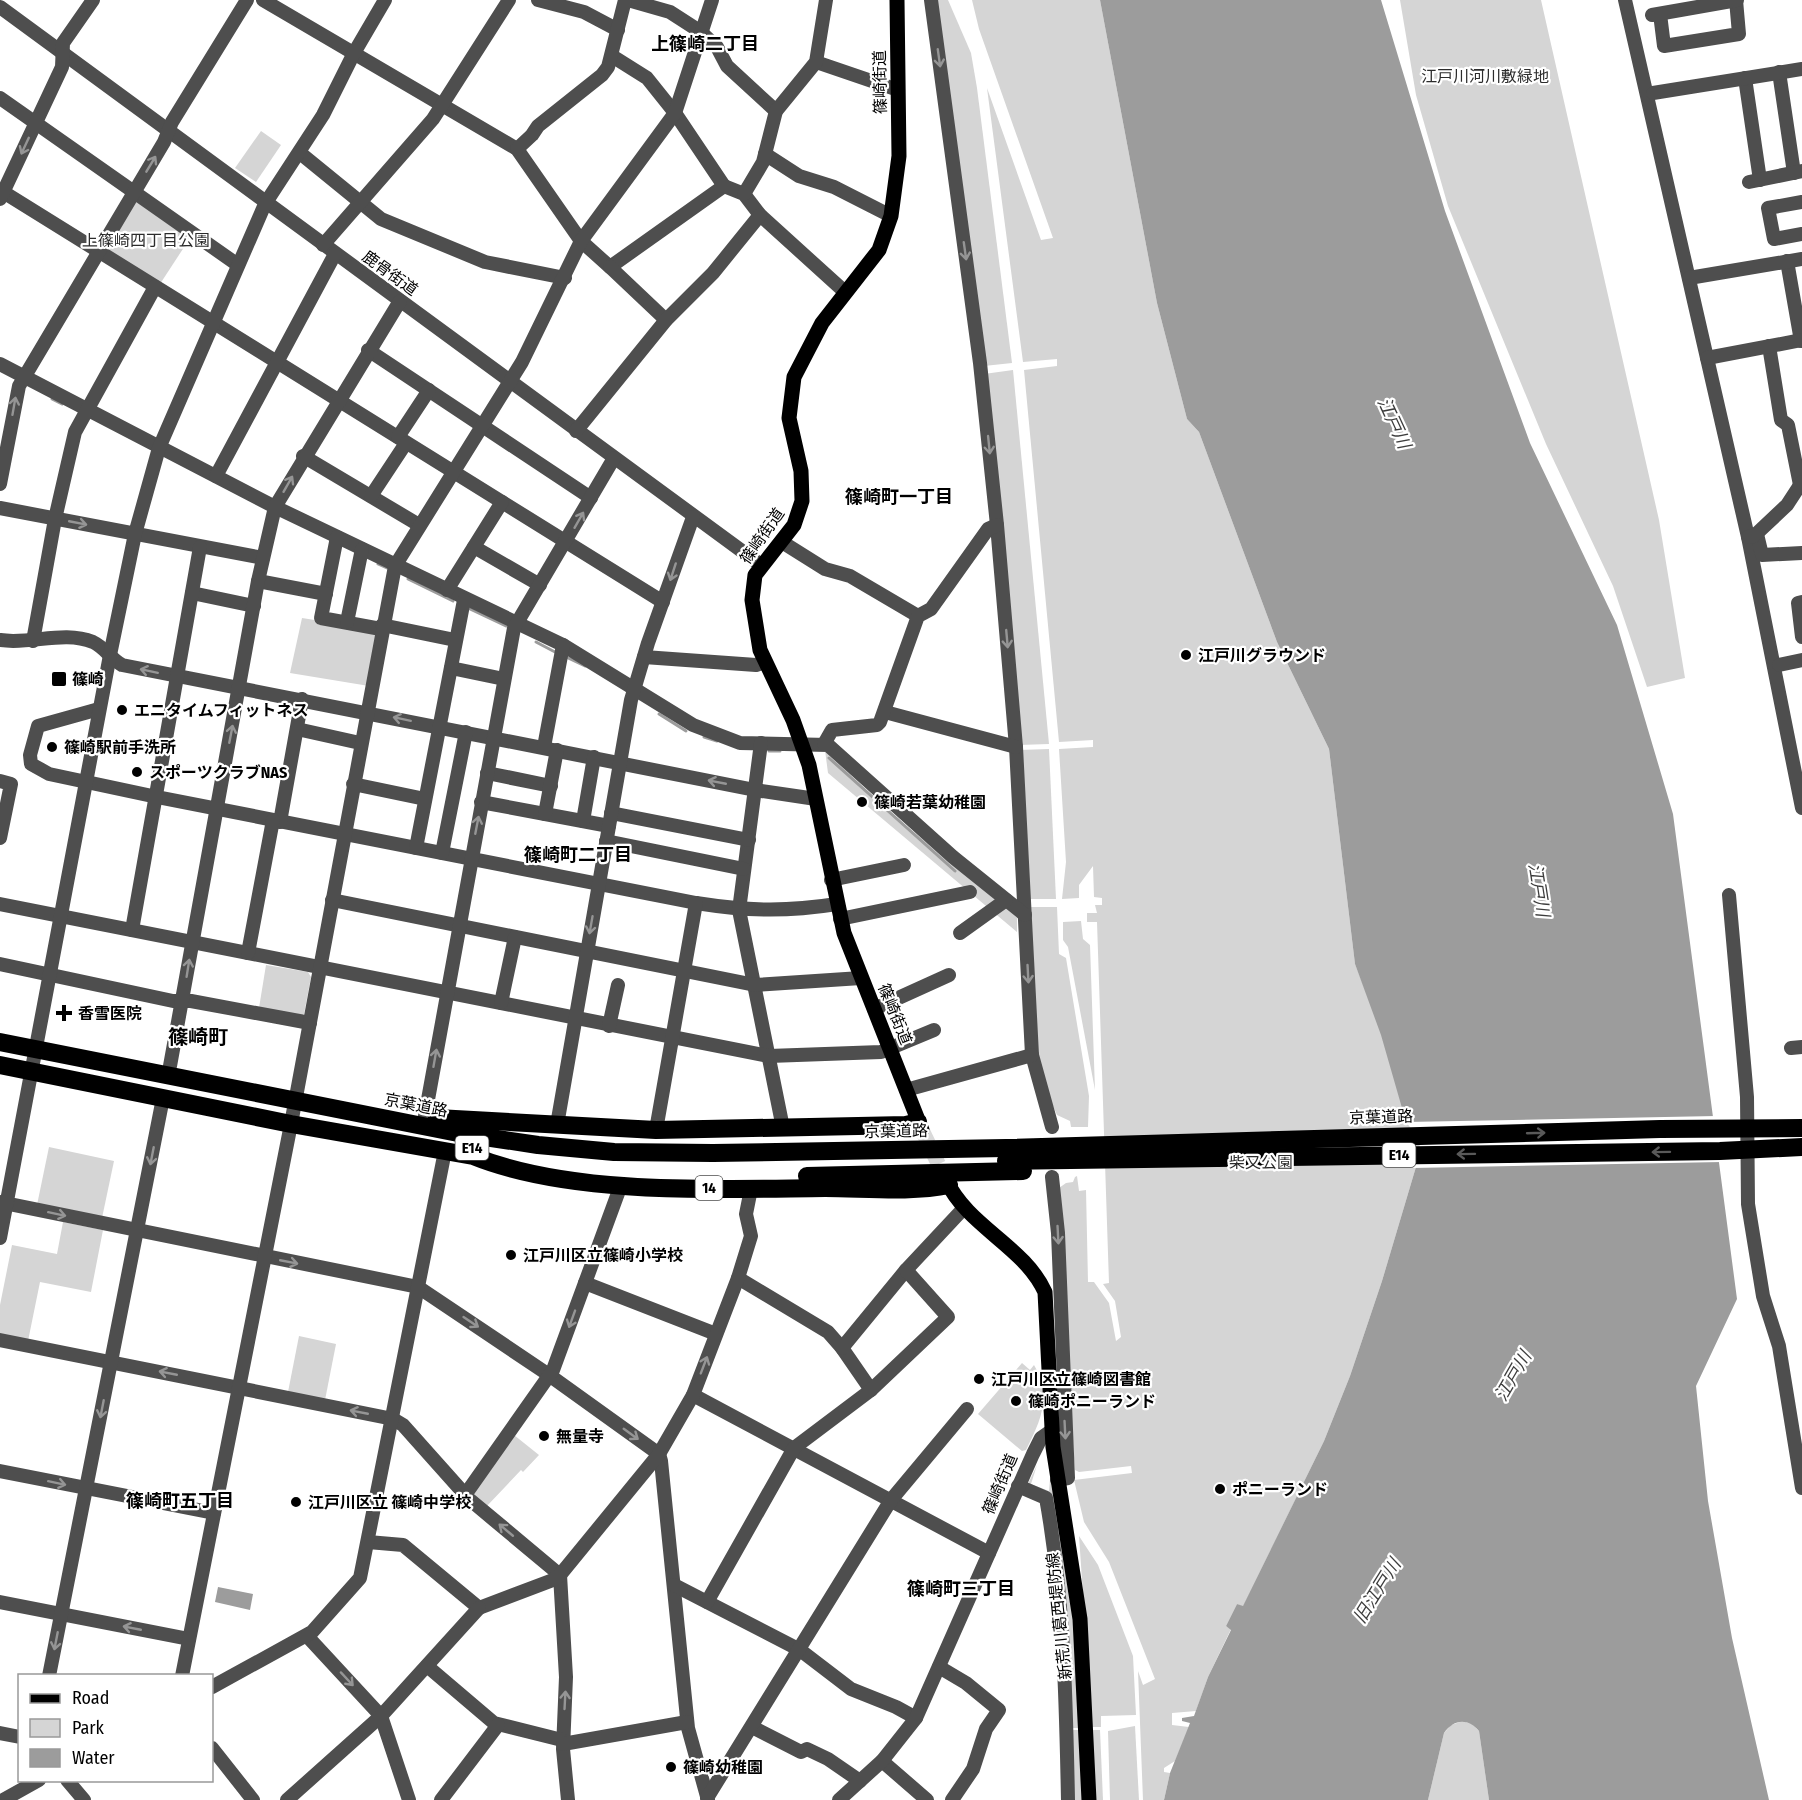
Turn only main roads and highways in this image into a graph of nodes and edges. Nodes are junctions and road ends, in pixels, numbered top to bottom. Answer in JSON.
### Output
{"nodes":[{"id":1,"x":897,"y":0,"type":"edge"},
{"id":2,"x":0,"y":1032,"type":"edge"},
{"id":3,"x":0,"y":1042,"type":"edge"},
{"id":4,"x":0,"y":1055,"type":"edge"},
{"id":5,"x":0,"y":1065,"type":"edge"},
{"id":6,"x":450,"y":1121,"type":"junction"},
{"id":7,"x":920,"y":1126,"type":"joint"},
{"id":8,"x":1802,"y":1128,"type":"edge"},
{"id":9,"x":783,"y":1134,"type":"junction"},
{"id":10,"x":1386,"y":1146,"type":"junction"},
{"id":11,"x":1802,"y":1147,"type":"edge"},
{"id":12,"x":1079,"y":1152,"type":"junction"},
{"id":13,"x":473,"y":1155,"type":"junction"},
{"id":14,"x":949,"y":1164,"type":"junction"},
{"id":15,"x":1089,"y":1800,"type":"edge"}],
"edges":[{"from":1,"to":7,"type":"main road","name":"篠崎街道"},
{"from":2,"to":6,"type":"highway","name":"京葉道路"},
{"from":3,"to":14,"type":"highway","name":"京葉道路","number":"E14"},
{"from":4,"to":14,"type":"highway","name":"京葉道路","number":"E14"},
{"from":5,"to":13,"type":"highway","name":"京葉道路","number":"14"},
{"from":6,"to":9,"type":"highway","name":"京葉道路"},
{"from":6,"to":9,"type":"highway","number":"E14"},
{"from":7,"to":9,"type":"highway","name":"京葉道路"},
{"from":10,"to":8,"type":"highway","name":"京葉道路","number":"E14","one_way":true},
{"from":9,"to":14,"type":"highway","number":"E14"},
{"from":11,"to":10,"type":"highway","number":"E14","one_way":true},
{"from":10,"to":12,"type":"highway","number":"E14"},
{"from":10,"to":12,"type":"highway","number":"E14"},
{"from":12,"to":14,"type":"highway","number":"E14"},
{"from":12,"to":14,"type":"highway","name":"京葉道路","number":"E14"},
{"from":13,"to":14,"type":"highway","number":"E14"},
{"from":13,"to":14,"type":"highway","name":"京葉道路","number":"14"},
{"from":14,"to":15,"type":"main road","name":"新荒川葛西堤防線"}]}
